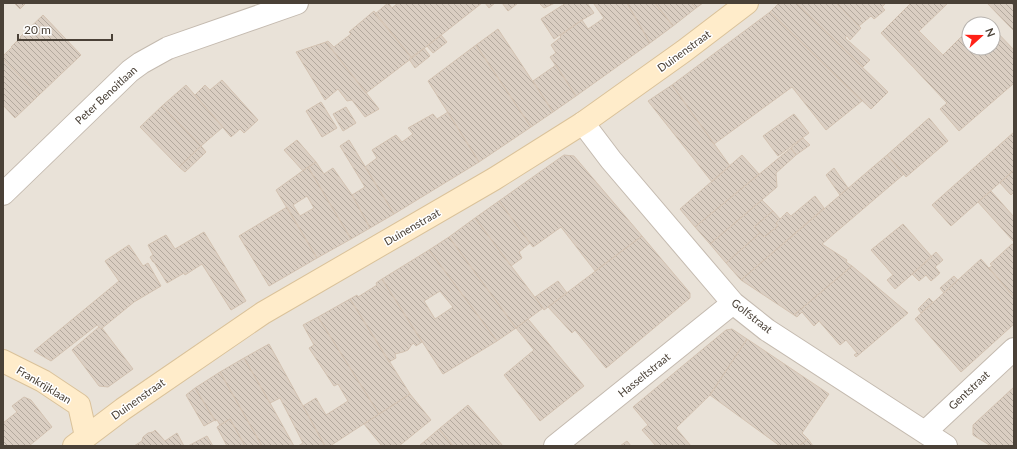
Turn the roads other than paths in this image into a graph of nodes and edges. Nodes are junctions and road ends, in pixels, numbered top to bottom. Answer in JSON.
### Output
{"nodes":[{"id":1,"x":297,"y":3,"type":"edge"},
{"id":2,"x":747,"y":3,"type":"edge"},
{"id":3,"x":583,"y":123,"type":"junction"},
{"id":4,"x":3,"y":194,"type":"edge"},
{"id":5,"x":733,"y":303,"type":"junction"},
{"id":6,"x":1014,"y":349,"type":"edge"},
{"id":7,"x":3,"y":361,"type":"edge"},
{"id":8,"x":925,"y":432,"type":"junction"},
{"id":9,"x":80,"y":441,"type":"edge"},
{"id":10,"x":555,"y":446,"type":"edge"},
{"id":11,"x":946,"y":446,"type":"edge"}],
"edges":[{"from":1,"to":4,"type":"street","name":"Peter Benoitlaan"},
{"from":2,"to":3,"type":"street","name":"Duinenstraat"},
{"from":3,"to":5,"type":"street","name":"Golfstraat"},
{"from":3,"to":9,"type":"street","name":"Duinenstraat"},
{"from":5,"to":8,"type":"street","name":"Golfstraat"},
{"from":5,"to":10,"type":"street","name":"Hasseltstraat"},
{"from":6,"to":8,"type":"street","name":"Gentstraat"},
{"from":7,"to":9,"type":"street","name":"Frankrijklaan"},
{"from":8,"to":11,"type":"street","name":"Golfstraat"}]}
